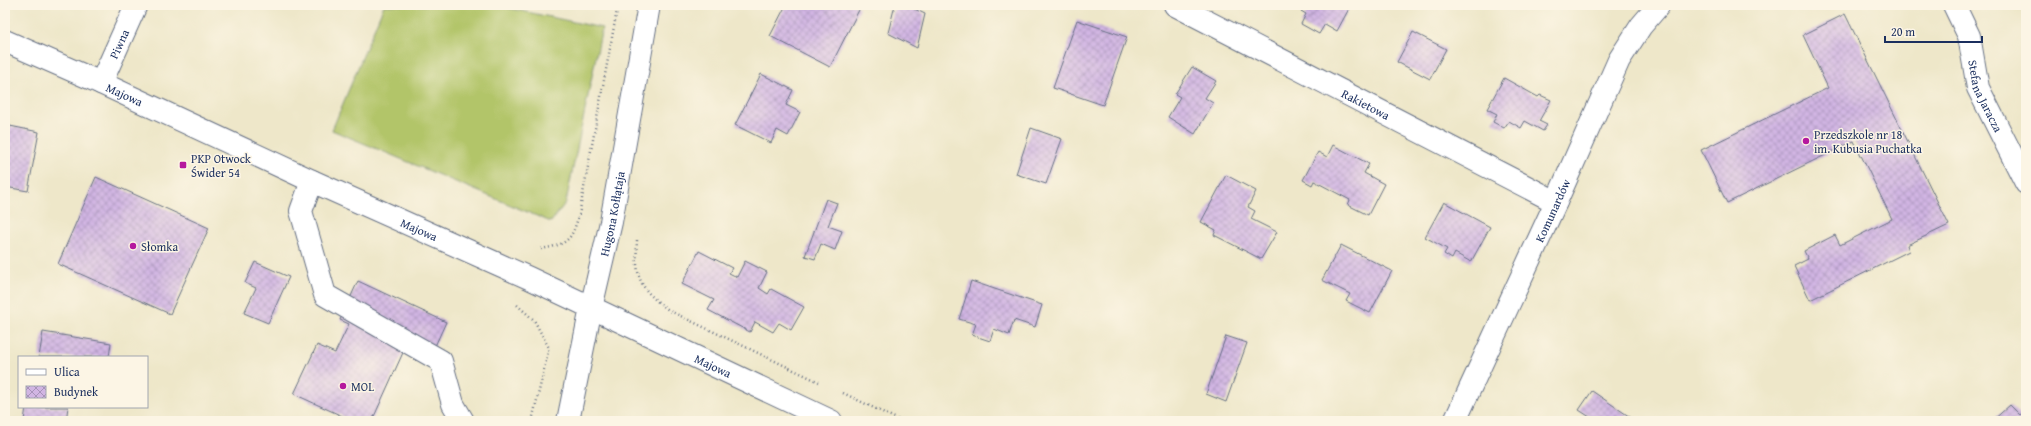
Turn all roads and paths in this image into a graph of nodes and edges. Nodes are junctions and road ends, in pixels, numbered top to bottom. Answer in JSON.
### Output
{"nodes":[{"id":1,"x":136,"y":5,"type":"edge"},
{"id":2,"x":618,"y":5,"type":"edge"},
{"id":3,"x":649,"y":5,"type":"edge"},
{"id":4,"x":1175,"y":5,"type":"edge"},
{"id":5,"x":1659,"y":5,"type":"edge"},
{"id":6,"x":1954,"y":5,"type":"edge"},
{"id":7,"x":5,"y":41,"type":"edge"},
{"id":8,"x":101,"y":83,"type":"junction"},
{"id":9,"x":312,"y":181,"type":"junction"},
{"id":10,"x":2026,"y":183,"type":"edge"},
{"id":11,"x":1556,"y":202,"type":"junction"},
{"id":12,"x":638,"y":238,"type":"dead end"},
{"id":13,"x":541,"y":249,"type":"dead end"},
{"id":14,"x":516,"y":305,"type":"dead end"},
{"id":15,"x":591,"y":308,"type":"junction"},
{"id":16,"x":822,"y":383,"type":"dead end"},
{"id":17,"x":836,"y":390,"type":"dead end"},
{"id":18,"x":463,"y":421,"type":"edge"},
{"id":19,"x":532,"y":421,"type":"edge"},
{"id":20,"x":568,"y":421,"type":"edge"},
{"id":21,"x":831,"y":421,"type":"edge"},
{"id":22,"x":901,"y":421,"type":"edge"},
{"id":23,"x":1455,"y":421,"type":"edge"}],
"edges":[{"from":1,"to":8,"type":"street","name":"Piwna"},
{"from":2,"to":13,"type":"path"},
{"from":3,"to":15,"type":"street","name":"Hugona Kołłątaja"},
{"from":4,"to":11,"type":"street","name":"Rakietowa"},
{"from":5,"to":11,"type":"street","name":"Komunardów"},
{"from":6,"to":10,"type":"street","name":"Stefana Jaracza"},
{"from":7,"to":8,"type":"street","name":"Majowa"},
{"from":8,"to":9,"type":"street","name":"Majowa"},
{"from":9,"to":15,"type":"street","name":"Majowa"},
{"from":9,"to":18,"type":"street"},
{"from":11,"to":23,"type":"street","name":"Komunardów"},
{"from":12,"to":16,"type":"path"},
{"from":14,"to":19,"type":"path"},
{"from":15,"to":20,"type":"street","name":"Hugona Kołłątaja"},
{"from":15,"to":21,"type":"street","name":"Majowa"},
{"from":17,"to":22,"type":"path"}]}
